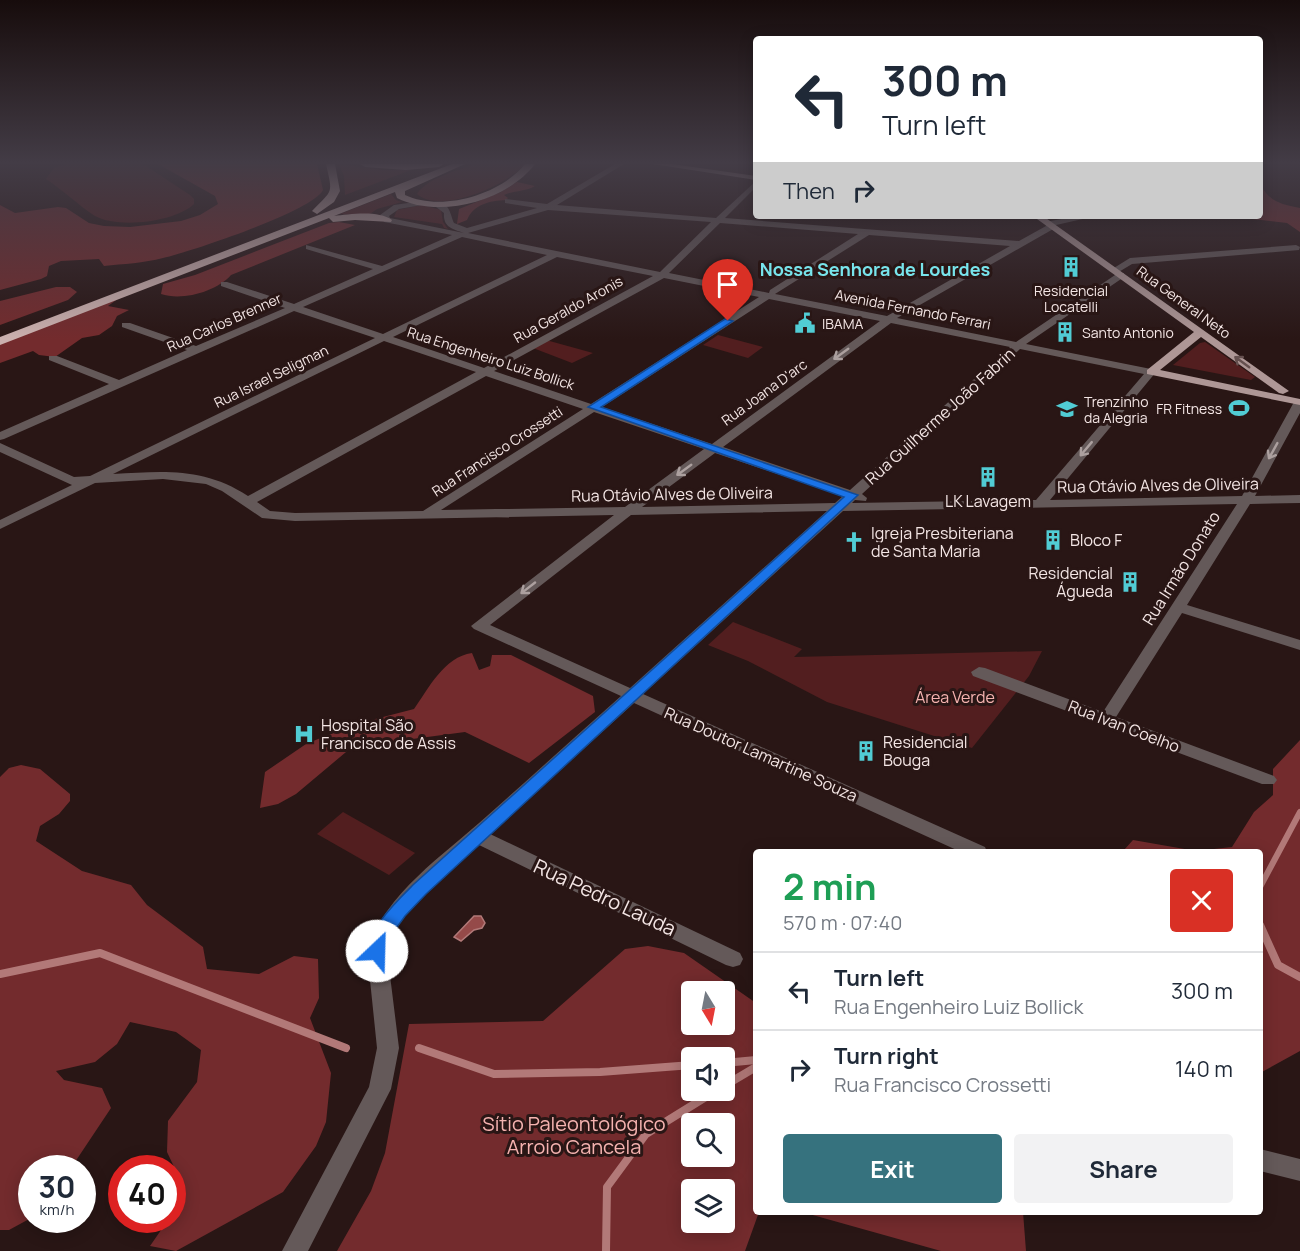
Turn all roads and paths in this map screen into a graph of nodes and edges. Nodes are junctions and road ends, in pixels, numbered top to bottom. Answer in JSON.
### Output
{"nodes":[{"id":1,"x":287,"y":222,"type":"edge"},
{"id":2,"x":309,"y":222,"type":"edge"},
{"id":3,"x":317,"y":222,"type":"edge"},
{"id":4,"x":401,"y":222,"type":"edge"},
{"id":5,"x":448,"y":222,"type":"edge"},
{"id":6,"x":498,"y":222,"type":"edge"},
{"id":7,"x":716,"y":222,"type":"edge"},
{"id":8,"x":736,"y":222,"type":"edge"},
{"id":9,"x":1046,"y":222,"type":"edge"},
{"id":10,"x":1062,"y":222,"type":"edge"},
{"id":11,"x":305,"y":224,"type":"junction"},
{"id":12,"x":1050,"y":225,"type":"junction"},
{"id":13,"x":867,"y":232,"type":"junction"},
{"id":14,"x":464,"y":233,"type":"junction"},
{"id":15,"x":1019,"y":244,"type":"junction"},
{"id":16,"x":309,"y":248,"type":"dead end"},
{"id":17,"x":1296,"y":249,"type":"dead end"},
{"id":18,"x":555,"y":254,"type":"junction"},
{"id":19,"x":382,"y":269,"type":"junction"},
{"id":20,"x":665,"y":273,"type":"junction"},
{"id":21,"x":1118,"y":273,"type":"junction"},
{"id":22,"x":224,"y":284,"type":"dead end"},
{"id":23,"x":770,"y":294,"type":"junction"},
{"id":24,"x":294,"y":308,"type":"junction"},
{"id":25,"x":891,"y":318,"type":"junction"},
{"id":26,"x":126,"y":325,"type":"dead end"},
{"id":27,"x":0,"y":330,"type":"edge"},
{"id":28,"x":1201,"y":332,"type":"junction"},
{"id":29,"x":384,"y":338,"type":"junction"},
{"id":30,"x":0,"y":341,"type":"edge"},
{"id":31,"x":1020,"y":343,"type":"junction"},
{"id":32,"x":196,"y":350,"type":"junction"},
{"id":33,"x":53,"y":358,"type":"dead end"},
{"id":34,"x":1154,"y":369,"type":"junction"},
{"id":35,"x":486,"y":372,"type":"junction"},
{"id":36,"x":119,"y":384,"type":"junction"},
{"id":37,"x":1282,"y":391,"type":"junction"},
{"id":38,"x":1300,"y":395,"type":"edge"},
{"id":39,"x":1300,"y":402,"type":"edge"},
{"id":40,"x":593,"y":407,"type":"junction"},
{"id":41,"x":0,"y":435,"type":"edge"},
{"id":42,"x":0,"y":447,"type":"edge"},
{"id":43,"x":714,"y":448,"type":"junction"},
{"id":44,"x":92,"y":480,"type":"junction"},
{"id":45,"x":852,"y":495,"type":"junction"},
{"id":46,"x":1300,"y":499,"type":"edge"},
{"id":47,"x":1246,"y":500,"type":"junction"},
{"id":48,"x":247,"y":502,"type":"junction"},
{"id":49,"x":1040,"y":504,"type":"junction"},
{"id":50,"x":885,"y":507,"type":"junction"},
{"id":51,"x":839,"y":508,"type":"junction"},
{"id":52,"x":627,"y":512,"type":"junction"},
{"id":53,"x":425,"y":515,"type":"junction"},
{"id":54,"x":0,"y":525,"type":"edge"},
{"id":55,"x":1178,"y":607,"type":"junction"},
{"id":56,"x":479,"y":626,"type":"joint"},
{"id":57,"x":1300,"y":645,"type":"edge"},
{"id":58,"x":979,"y":672,"type":"dead end"},
{"id":59,"x":632,"y":695,"type":"junction"},
{"id":60,"x":1106,"y":720,"type":"junction"},
{"id":61,"x":1268,"y":780,"type":"dead end"},
{"id":62,"x":477,"y":836,"type":"junction"},
{"id":63,"x":971,"y":849,"type":"edge"},
{"id":64,"x":733,"y":959,"type":"dead end"},
{"id":65,"x":1263,"y":1161,"type":"edge"},
{"id":66,"x":1300,"y":1170,"type":"edge"},
{"id":67,"x":295,"y":1251,"type":"edge"}],
"edges":[{"from":1,"to":27,"type":"highway"},
{"from":2,"to":11,"type":"highway"},
{"from":3,"to":11,"type":"highway"},
{"from":4,"to":14,"type":"street","name":"Avenida Fernando Ferrari"},
{"from":5,"to":14,"type":"street","name":"Avenida Fernando Ferrari"},
{"from":6,"to":14,"type":"street","name":"Rua Carlos Brenner"},
{"from":7,"to":20,"type":"street","name":"Rua Geraldo Aronis"},
{"from":8,"to":13,"type":"street"},
{"from":9,"to":12,"type":"main road","name":"Rua General Neto"},
{"from":10,"to":12,"type":"street","name":"Rua Joana D'arc"},
{"from":11,"to":30,"type":"highway"},
{"from":12,"to":15,"type":"street","name":"Rua Joana D'arc"},
{"from":12,"to":21,"type":"main road","name":"Rua General Neto"},
{"from":13,"to":15,"type":"street"},
{"from":13,"to":23,"type":"street","name":"Rua Francisco Crossetti"},
{"from":14,"to":18,"type":"street","name":"Avenida Fernando Ferrari"},
{"from":14,"to":19,"type":"street","name":"Rua Carlos Brenner"},
{"from":14,"to":20,"type":"street","name":"Avenida Fernando Ferrari"},
{"from":15,"to":25,"type":"street","name":"Rua Joana D'arc"},
{"from":16,"to":19,"type":"street"},
{"from":17,"to":21,"type":"street","name":"Rua Guilherme João Fabrin"},
{"from":18,"to":20,"type":"street","name":"Avenida Fernando Ferrari"},
{"from":18,"to":29,"type":"street","name":"Rua Israel Seligman"},
{"from":19,"to":24,"type":"street","name":"Rua Carlos Brenner"},
{"from":20,"to":23,"type":"street","name":"Avenida Fernando Ferrari"},
{"from":20,"to":35,"type":"street","name":"Rua Geraldo Aronis"},
{"from":21,"to":28,"type":"main road","name":"Rua General Neto"},
{"from":21,"to":31,"type":"street","name":"Rua Guilherme João Fabrin"},
{"from":22,"to":24,"type":"street","name":"Rua Engenheiro Luiz Bollick"},
{"from":23,"to":25,"type":"street","name":"Avenida Fernando Ferrari"},
{"from":23,"to":40,"type":"street","name":"Rua Francisco Crossetti"},
{"from":24,"to":29,"type":"street","name":"Rua Engenheiro Luiz Bollick"},
{"from":24,"to":32,"type":"street","name":"Rua Carlos Brenner"},
{"from":25,"to":31,"type":"street","name":"Avenida Fernando Ferrari"},
{"from":25,"to":43,"type":"street","name":"Rua Joana D'arc","one_way":true},
{"from":26,"to":32,"type":"street"},
{"from":28,"to":34,"type":"main road"},
{"from":37,"to":28,"type":"main road","name":"Rua General Neto","one_way":true},
{"from":29,"to":35,"type":"street","name":"Rua Engenheiro Luiz Bollick"},
{"from":29,"to":44,"type":"street","name":"Rua Israel Seligman"},
{"from":31,"to":34,"type":"street","name":"Avenida Fernando Ferrari"},
{"from":31,"to":45,"type":"street","name":"Rua Guilherme João Fabrin"},
{"from":32,"to":36,"type":"street","name":"Rua Carlos Brenner"},
{"from":33,"to":36,"type":"street"},
{"from":34,"to":37,"type":"main road","name":"Avenida Fernando Ferrari"},
{"from":34,"to":39,"type":"main road","name":"Avenida Fernando Ferrari"},
{"from":34,"to":49,"type":"street","one_way":true},
{"from":35,"to":40,"type":"street","name":"Rua Engenheiro Luiz Bollick"},
{"from":35,"to":48,"type":"street","name":"Rua Geraldo Aronis"},
{"from":36,"to":41,"type":"street","name":"Rua Carlos Brenner"},
{"from":37,"to":38,"type":"main road","name":"Avenida Fernando Ferrari"},
{"from":39,"to":47,"type":"street","name":"Rua Irmão Donato","one_way":true},
{"from":40,"to":43,"type":"street","name":"Rua Engenheiro Luiz Bollick"},
{"from":40,"to":53,"type":"street","name":"Rua Francisco Crossetti"},
{"from":42,"to":44,"type":"street"},
{"from":43,"to":45,"type":"street","name":"Rua Engenheiro Luiz Bollick"},
{"from":43,"to":52,"type":"street","name":"Rua Joana D'arc","one_way":true},
{"from":44,"to":48,"type":"street","name":"Rua Otávio Alves de Oliveira"},
{"from":44,"to":54,"type":"street","name":"Rua Israel Seligman"},
{"from":45,"to":50,"type":"street","name":"Rua Engenheiro Luiz Bollick"},
{"from":45,"to":51,"type":"street","name":"Rua Guilherme João Fabrin"},
{"from":46,"to":47,"type":"street","name":"Rua Otávio Alves de Oliveira"},
{"from":47,"to":49,"type":"street","name":"Rua Otávio Alves de Oliveira"},
{"from":47,"to":55,"type":"street","name":"Rua Irmão Donato"},
{"from":48,"to":53,"type":"street","name":"Rua Otávio Alves de Oliveira"},
{"from":49,"to":50,"type":"street","name":"Rua Otávio Alves de Oliveira"},
{"from":50,"to":51,"type":"street","name":"Rua Otávio Alves de Oliveira"},
{"from":51,"to":52,"type":"street","name":"Rua Otávio Alves de Oliveira"},
{"from":51,"to":59,"type":"street","name":"Rua Guilherme João Fabrin"},
{"from":52,"to":53,"type":"street","name":"Rua Otávio Alves de Oliveira"},
{"from":52,"to":56,"type":"street","name":"Rua Joana D'arc","one_way":true},
{"from":55,"to":57,"type":"street"},
{"from":55,"to":60,"type":"street","name":"Rua Irmão Donato"},
{"from":56,"to":59,"type":"street","name":"Rua Doutor Lamartine Souza"},
{"from":58,"to":60,"type":"street","name":"Rua Ivan Coelho"},
{"from":59,"to":62,"type":"street","name":"Rua Guilherme João Fabrin"},
{"from":59,"to":63,"type":"street","name":"Rua Doutor Lamartine Souza"},
{"from":60,"to":61,"type":"street","name":"Rua Ivan Coelho"},
{"from":62,"to":64,"type":"street","name":"Rua Pedro Lauda"},
{"from":62,"to":67,"type":"street","name":"Rua Guilherme João Fabrin"},
{"from":65,"to":66,"type":"street"}]}
